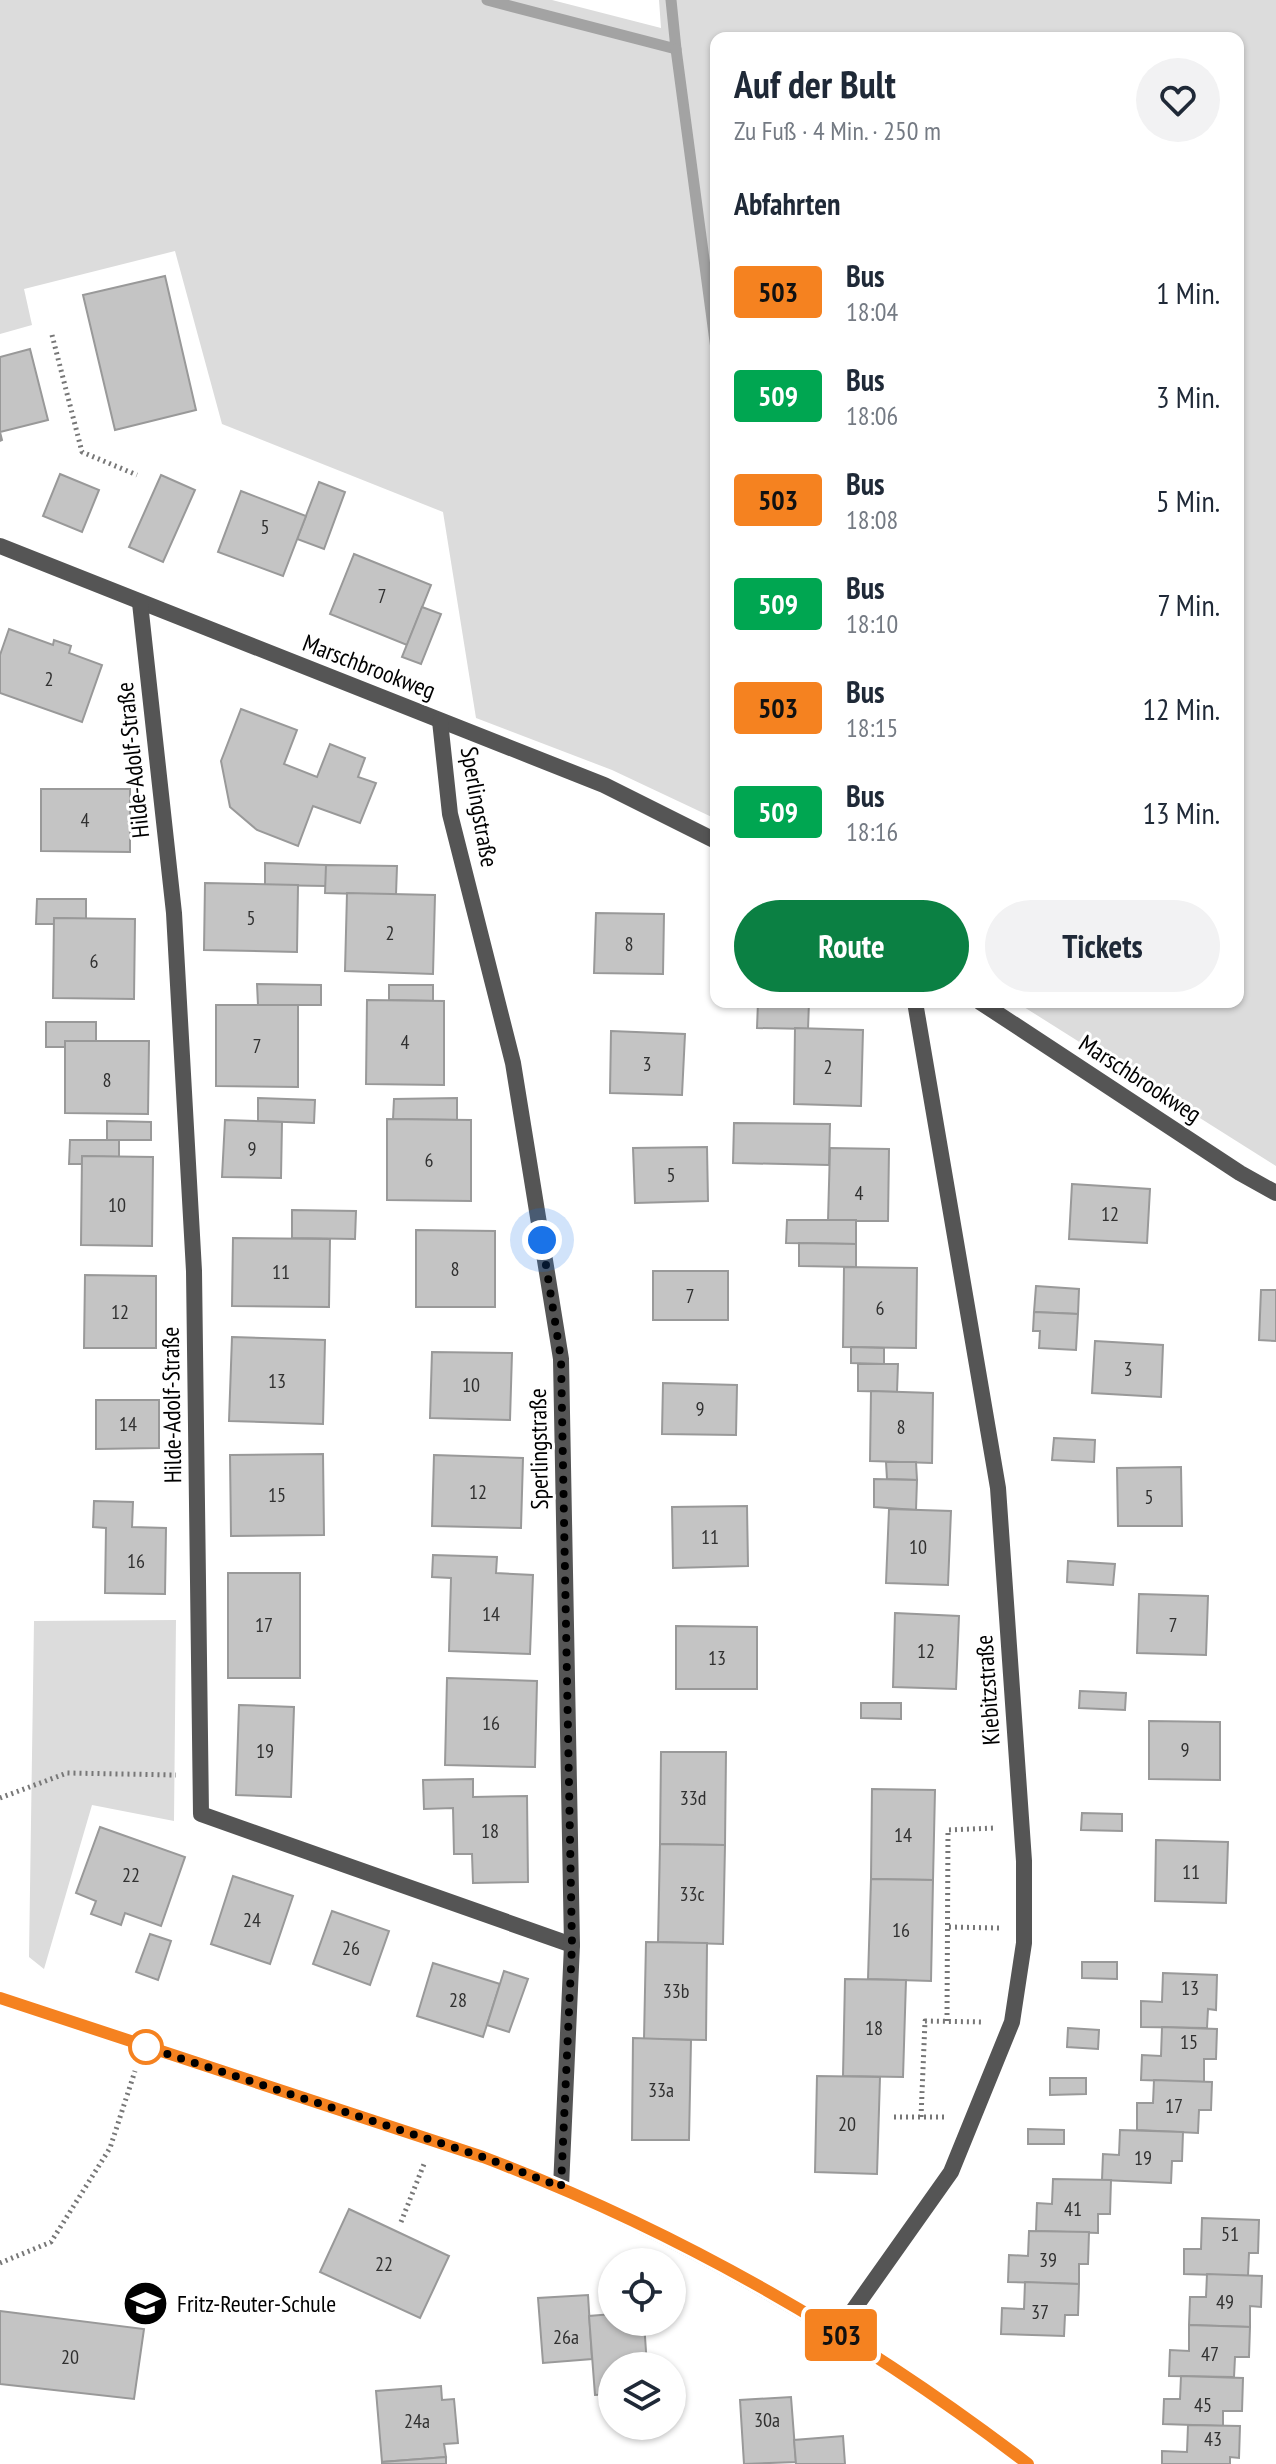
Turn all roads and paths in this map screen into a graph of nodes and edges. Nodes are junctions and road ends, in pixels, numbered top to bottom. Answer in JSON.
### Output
{"nodes":[{"id":1,"x":52,"y":335,"type":"dead end"},
{"id":2,"x":137,"y":475,"type":"dead end"},
{"id":3,"x":0,"y":546,"type":"edge"},
{"id":4,"x":140,"y":603,"type":"junction"},
{"id":5,"x":440,"y":721,"type":"junction"},
{"id":6,"x":710,"y":838,"type":"edge"},
{"id":7,"x":916,"y":1008,"type":"edge"},
{"id":8,"x":989,"y":1008,"type":"edge"},
{"id":9,"x":1276,"y":1193,"type":"edge"},
{"id":10,"x":201,"y":1775,"type":"junction"},
{"id":11,"x":0,"y":1798,"type":"edge"},
{"id":12,"x":1022,"y":1828,"type":"junction"},
{"id":13,"x":949,"y":1927,"type":"junction"},
{"id":14,"x":1024,"y":1929,"type":"junction"},
{"id":15,"x":572,"y":1945,"type":"junction"},
{"id":16,"x":0,"y":1998,"type":"edge"},
{"id":17,"x":947,"y":2021,"type":"junction"},
{"id":18,"x":1012,"y":2022,"type":"junction"},
{"id":19,"x":143,"y":2046,"type":"junction"},
{"id":20,"x":894,"y":2117,"type":"dead end"},
{"id":21,"x":921,"y":2117,"type":"junction"},
{"id":22,"x":973,"y":2118,"type":"junction"},
{"id":23,"x":433,"y":2141,"type":"junction"},
{"id":24,"x":561,"y":2187,"type":"junction"},
{"id":25,"x":401,"y":2222,"type":"dead end"},
{"id":26,"x":0,"y":2263,"type":"edge"},
{"id":27,"x":837,"y":2333,"type":"junction"},
{"id":28,"x":1028,"y":2464,"type":"edge"}],
"edges":[{"from":1,"to":2,"type":"path"},
{"from":3,"to":4,"type":"street","name":"Marschbrookweg"},
{"from":4,"to":5,"type":"street","name":"Marschbrookweg"},
{"from":4,"to":10,"type":"street","name":"Hilde-Adolf-Straße"},
{"from":5,"to":6,"type":"street","name":"Marschbrookweg"},
{"from":5,"to":15,"type":"street","name":"Sperlingstraße"},
{"from":7,"to":12,"type":"street","name":"Kiebitzstraße"},
{"from":8,"to":9,"type":"street","name":"Marschbrookweg"},
{"from":10,"to":11,"type":"path"},
{"from":10,"to":15,"type":"street","name":"Hilde-Adolf-Straße"},
{"from":12,"to":13,"type":"path"},
{"from":12,"to":14,"type":"street","name":"Kiebitzstraße"},
{"from":13,"to":14,"type":"path"},
{"from":13,"to":17,"type":"path"},
{"from":14,"to":18,"type":"street","name":"Kiebitzstraße"},
{"from":15,"to":24,"type":"street","name":"Sperlingstraße"},
{"from":16,"to":19,"type":"street"},
{"from":17,"to":18,"type":"path"},
{"from":17,"to":21,"type":"path"},
{"from":18,"to":22,"type":"street","name":"Kiebitzstraße"},
{"from":19,"to":23,"type":"street"},
{"from":19,"to":26,"type":"path"},
{"from":20,"to":21,"type":"path"},
{"from":21,"to":22,"type":"path"},
{"from":22,"to":27,"type":"street","name":"Kiebitzstraße"},
{"from":23,"to":24,"type":"street"},
{"from":23,"to":25,"type":"path"},
{"from":24,"to":27,"type":"street"},
{"from":27,"to":28,"type":"street"}]}
